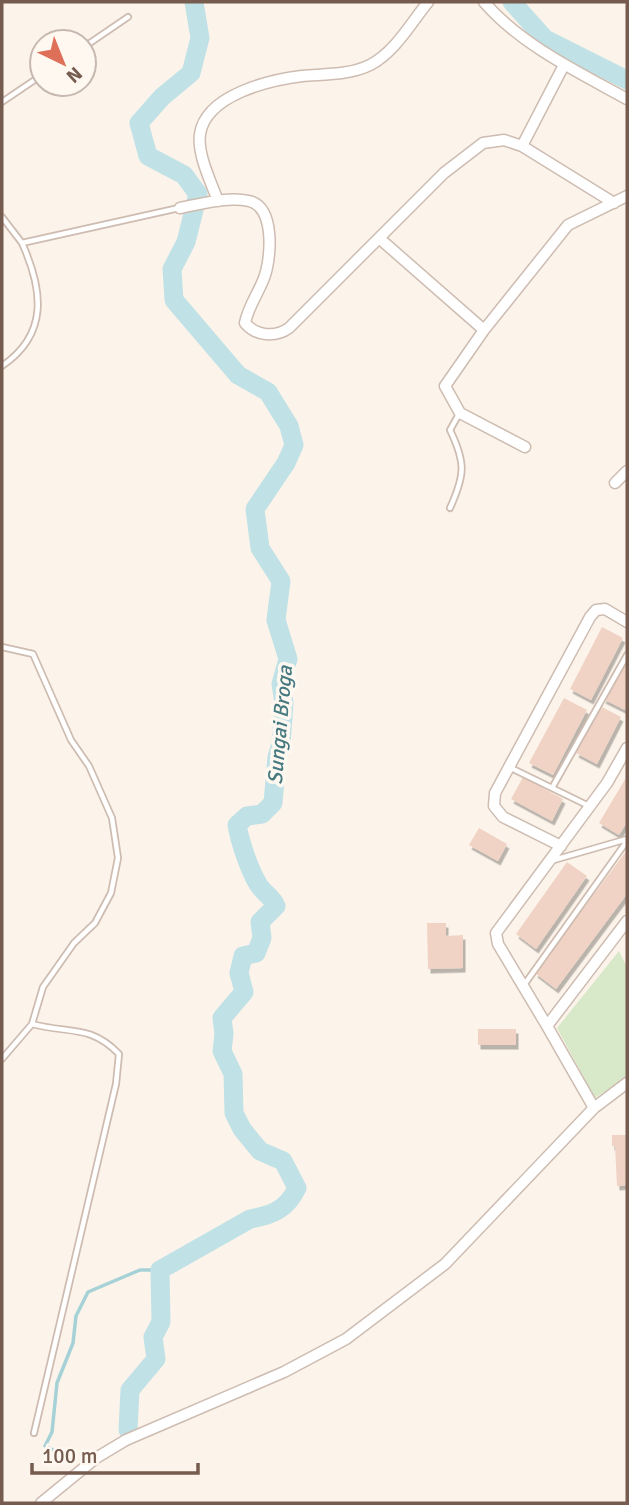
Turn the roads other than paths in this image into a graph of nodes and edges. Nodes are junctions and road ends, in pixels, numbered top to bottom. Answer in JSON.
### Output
{"nodes":[{"id":1,"x":428,"y":2,"type":"edge"},
{"id":2,"x":484,"y":2,"type":"edge"},
{"id":3,"x":128,"y":17,"type":"dead end"},
{"id":4,"x":98,"y":37,"type":"edge"},
{"id":5,"x":564,"y":65,"type":"junction"},
{"id":6,"x":28,"y":84,"type":"edge"},
{"id":7,"x":627,"y":99,"type":"edge"},
{"id":8,"x":2,"y":102,"type":"edge"},
{"id":9,"x":522,"y":146,"type":"junction"},
{"id":10,"x":627,"y":196,"type":"edge"},
{"id":11,"x":213,"y":202,"type":"junction"},
{"id":12,"x":614,"y":203,"type":"junction"},
{"id":13,"x":180,"y":208,"type":"joint"},
{"id":14,"x":2,"y":217,"type":"edge"},
{"id":15,"x":379,"y":238,"type":"junction"},
{"id":16,"x":22,"y":243,"type":"junction"},
{"id":17,"x":484,"y":330,"type":"junction"},
{"id":18,"x":2,"y":366,"type":"edge"},
{"id":19,"x":460,"y":413,"type":"junction"},
{"id":20,"x":525,"y":447,"type":"dead end"},
{"id":21,"x":627,"y":471,"type":"edge"},
{"id":22,"x":615,"y":483,"type":"dead end"},
{"id":23,"x":450,"y":508,"type":"dead end"},
{"id":24,"x":627,"y":622,"type":"edge"},
{"id":25,"x":2,"y":647,"type":"edge"},
{"id":26,"x":627,"y":656,"type":"edge"},
{"id":27,"x":627,"y":748,"type":"edge"},
{"id":28,"x":508,"y":766,"type":"junction"},
{"id":29,"x":552,"y":788,"type":"junction"},
{"id":30,"x":590,"y":807,"type":"junction"},
{"id":31,"x":627,"y":840,"type":"edge"},
{"id":32,"x":561,"y":846,"type":"junction"},
{"id":33,"x":550,"y":861,"type":"junction"},
{"id":34,"x":627,"y":921,"type":"edge"},
{"id":35,"x":524,"y":985,"type":"junction"},
{"id":36,"x":32,"y":1024,"type":"junction"},
{"id":37,"x":547,"y":1026,"type":"junction"},
{"id":38,"x":2,"y":1059,"type":"edge"},
{"id":39,"x":627,"y":1083,"type":"edge"},
{"id":40,"x":594,"y":1108,"type":"junction"},
{"id":41,"x":34,"y":1433,"type":"dead end"},
{"id":42,"x":40,"y":1503,"type":"edge"}],
"edges":[{"from":1,"to":11,"type":"street"},
{"from":2,"to":5,"type":"street"},
{"from":3,"to":4,"type":"lane"},
{"from":5,"to":7,"type":"street"},
{"from":5,"to":9,"type":"street"},
{"from":6,"to":8,"type":"lane"},
{"from":9,"to":12,"type":"street"},
{"from":9,"to":15,"type":"street"},
{"from":10,"to":12,"type":"street"},
{"from":11,"to":13,"type":"street"},
{"from":11,"to":15,"type":"street"},
{"from":12,"to":17,"type":"street"},
{"from":13,"to":16,"type":"lane"},
{"from":14,"to":16,"type":"lane"},
{"from":15,"to":17,"type":"street"},
{"from":16,"to":18,"type":"lane"},
{"from":17,"to":19,"type":"street"},
{"from":19,"to":20,"type":"street"},
{"from":19,"to":23,"type":"lane"},
{"from":21,"to":22,"type":"street"},
{"from":24,"to":28,"type":"street"},
{"from":25,"to":36,"type":"lane"},
{"from":26,"to":29,"type":"lane"},
{"from":27,"to":30,"type":"street"},
{"from":28,"to":29,"type":"lane"},
{"from":28,"to":32,"type":"street"},
{"from":29,"to":30,"type":"lane"},
{"from":30,"to":32,"type":"street"},
{"from":31,"to":33,"type":"lane"},
{"from":31,"to":35,"type":"lane"},
{"from":32,"to":33,"type":"street"},
{"from":33,"to":35,"type":"street"},
{"from":34,"to":37,"type":"street"},
{"from":35,"to":37,"type":"street"},
{"from":36,"to":38,"type":"lane"},
{"from":36,"to":41,"type":"lane"},
{"from":37,"to":40,"type":"street"},
{"from":39,"to":40,"type":"street"},
{"from":40,"to":42,"type":"street"}]}
